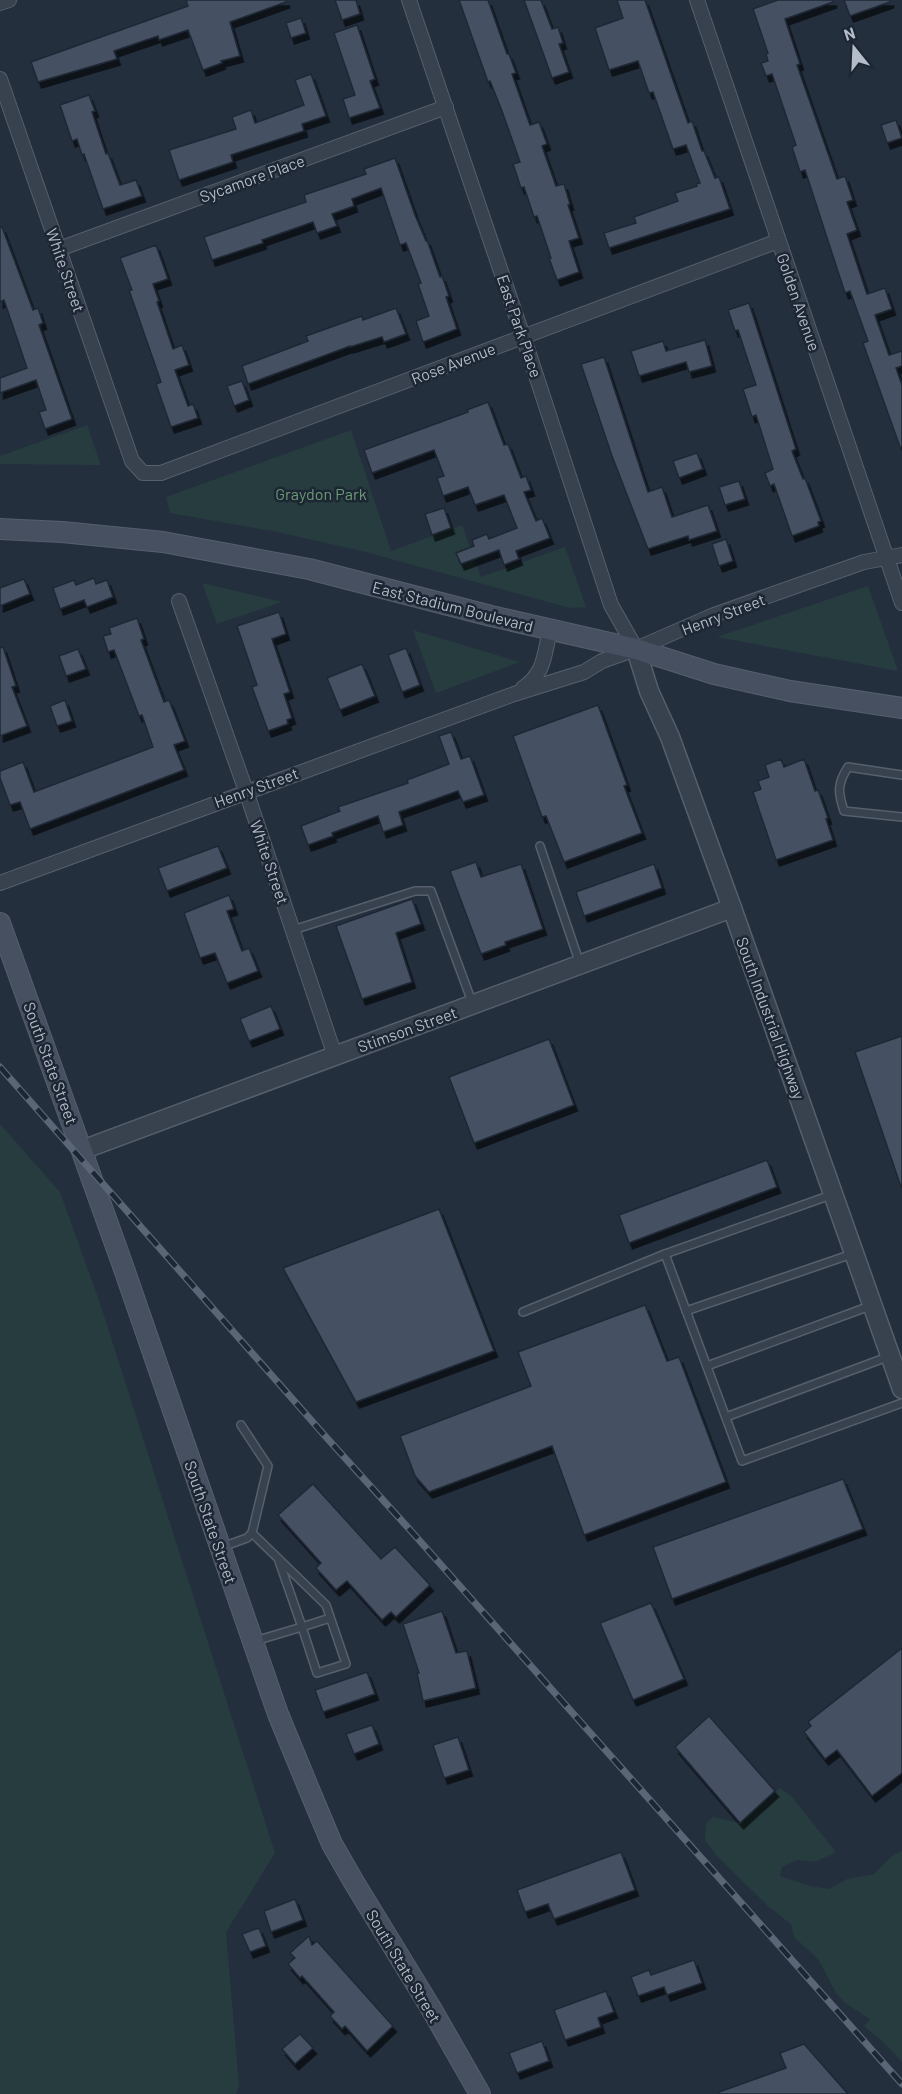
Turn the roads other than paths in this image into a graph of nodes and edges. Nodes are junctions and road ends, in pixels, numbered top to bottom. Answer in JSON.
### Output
{"nodes":[{"id":1,"x":9,"y":0,"type":"edge"},
{"id":2,"x":409,"y":0,"type":"edge"},
{"id":3,"x":697,"y":0,"type":"edge"},
{"id":4,"x":0,"y":3,"type":"edge"},
{"id":5,"x":0,"y":79,"type":"edge"},
{"id":6,"x":446,"y":107,"type":"junction"},
{"id":7,"x":778,"y":241,"type":"junction"},
{"id":8,"x":59,"y":249,"type":"junction"},
{"id":9,"x":523,"y":337,"type":"junction"},
{"id":10,"x":132,"y":460,"type":"joint"},
{"id":11,"x":0,"y":529,"type":"edge"},
{"id":12,"x":902,"y":555,"type":"edge"},
{"id":13,"x":886,"y":558,"type":"junction"},
{"id":14,"x":179,"y":601,"type":"dead end"},
{"id":15,"x":902,"y":603,"type":"edge"},
{"id":16,"x":550,"y":630,"type":"junction"},
{"id":17,"x":636,"y":649,"type":"junction"},
{"id":18,"x":514,"y":694,"type":"junction"},
{"id":19,"x":902,"y":708,"type":"edge"},
{"id":20,"x":902,"y":775,"type":"edge"},
{"id":21,"x":246,"y":791,"type":"junction"},
{"id":22,"x":902,"y":817,"type":"edge"},
{"id":23,"x":540,"y":846,"type":"dead end"},
{"id":24,"x":0,"y":883,"type":"edge"},
{"id":25,"x":732,"y":908,"type":"junction"},
{"id":26,"x":0,"y":923,"type":"edge"},
{"id":27,"x":293,"y":930,"type":"junction"},
{"id":28,"x":580,"y":964,"type":"junction"},
{"id":29,"x":473,"y":1004,"type":"junction"},
{"id":30,"x":335,"y":1056,"type":"junction"},
{"id":31,"x":82,"y":1150,"type":"junction"},
{"id":32,"x":834,"y":1194,"type":"junction"},
{"id":33,"x":854,"y":1253,"type":"junction"},
{"id":34,"x":665,"y":1254,"type":"junction"},
{"id":35,"x":873,"y":1305,"type":"junction"},
{"id":36,"x":686,"y":1311,"type":"junction"},
{"id":37,"x":523,"y":1312,"type":"dead end"},
{"id":38,"x":891,"y":1356,"type":"junction"},
{"id":39,"x":707,"y":1366,"type":"junction"},
{"id":40,"x":902,"y":1389,"type":"edge"},
{"id":41,"x":902,"y":1403,"type":"edge"},
{"id":42,"x":726,"y":1417,"type":"junction"},
{"id":43,"x":241,"y":1425,"type":"dead end"},
{"id":44,"x":252,"y":1533,"type":"junction"},
{"id":45,"x":220,"y":1547,"type":"junction"},
{"id":46,"x":278,"y":1558,"type":"junction"},
{"id":47,"x":330,"y":1618,"type":"junction"},
{"id":48,"x":302,"y":1627,"type":"junction"},
{"id":49,"x":253,"y":1642,"type":"junction"},
{"id":50,"x":480,"y":2094,"type":"edge"}],
"edges":[{"from":1,"to":4,"type":"street"},
{"from":2,"to":6,"type":"street","name":"East Park Place"},
{"from":3,"to":7,"type":"street","name":"Golden Avenue"},
{"from":5,"to":8,"type":"street","name":"White Street"},
{"from":6,"to":8,"type":"street","name":"Sycamore Place"},
{"from":6,"to":9,"type":"street","name":"East Park Place"},
{"from":7,"to":9,"type":"street","name":"Rose Avenue"},
{"from":7,"to":13,"type":"street","name":"Golden Avenue"},
{"from":8,"to":10,"type":"street","name":"White Street"},
{"from":9,"to":10,"type":"street","name":"Rose Avenue"},
{"from":9,"to":17,"type":"street","name":"East Park Place"},
{"from":11,"to":16,"type":"main road","name":"East Stadium Boulevard"},
{"from":12,"to":13,"type":"street","name":"Henry Street"},
{"from":13,"to":15,"type":"street","name":"Golden Avenue"},
{"from":13,"to":17,"type":"street","name":"Henry Street"},
{"from":14,"to":21,"type":"street","name":"White Street"},
{"from":16,"to":17,"type":"main road","name":"East Stadium Boulevard"},
{"from":16,"to":18,"type":"street","name":"Henry Street"},
{"from":17,"to":18,"type":"street","name":"Henry Street"},
{"from":17,"to":19,"type":"main road","name":"East Stadium Boulevard"},
{"from":17,"to":25,"type":"street","name":"South Industrial Highway"},
{"from":18,"to":21,"type":"street","name":"Henry Street"},
{"from":20,"to":22,"type":"lane"},
{"from":21,"to":24,"type":"street","name":"Henry Street"},
{"from":21,"to":27,"type":"street","name":"White Street"},
{"from":23,"to":28,"type":"lane"},
{"from":25,"to":28,"type":"street","name":"Stimson Street"},
{"from":25,"to":32,"type":"street","name":"South Industrial Highway"},
{"from":26,"to":31,"type":"main road","name":"South State Street"},
{"from":27,"to":29,"type":"lane"},
{"from":27,"to":30,"type":"street","name":"White Street"},
{"from":28,"to":29,"type":"street","name":"Stimson Street"},
{"from":29,"to":30,"type":"street","name":"Stimson Street"},
{"from":30,"to":31,"type":"street","name":"Stimson Street"},
{"from":31,"to":45,"type":"main road","name":"South State Street"},
{"from":32,"to":33,"type":"street","name":"South Industrial Highway"},
{"from":32,"to":34,"type":"lane"},
{"from":33,"to":35,"type":"street","name":"South Industrial Highway"},
{"from":33,"to":36,"type":"lane"},
{"from":34,"to":36,"type":"lane"},
{"from":34,"to":37,"type":"lane"},
{"from":35,"to":38,"type":"street","name":"South Industrial Highway"},
{"from":35,"to":39,"type":"lane"},
{"from":36,"to":39,"type":"lane"},
{"from":38,"to":40,"type":"street","name":"South Industrial Highway"},
{"from":38,"to":42,"type":"lane"},
{"from":39,"to":42,"type":"lane"},
{"from":41,"to":42,"type":"lane"},
{"from":43,"to":44,"type":"lane"},
{"from":44,"to":45,"type":"lane"},
{"from":44,"to":46,"type":"lane"},
{"from":45,"to":49,"type":"main road","name":"South State Street"},
{"from":46,"to":47,"type":"lane"},
{"from":46,"to":48,"type":"lane"},
{"from":47,"to":48,"type":"lane"},
{"from":47,"to":48,"type":"lane"},
{"from":48,"to":49,"type":"lane"},
{"from":49,"to":50,"type":"main road","name":"South State Street"}]}
